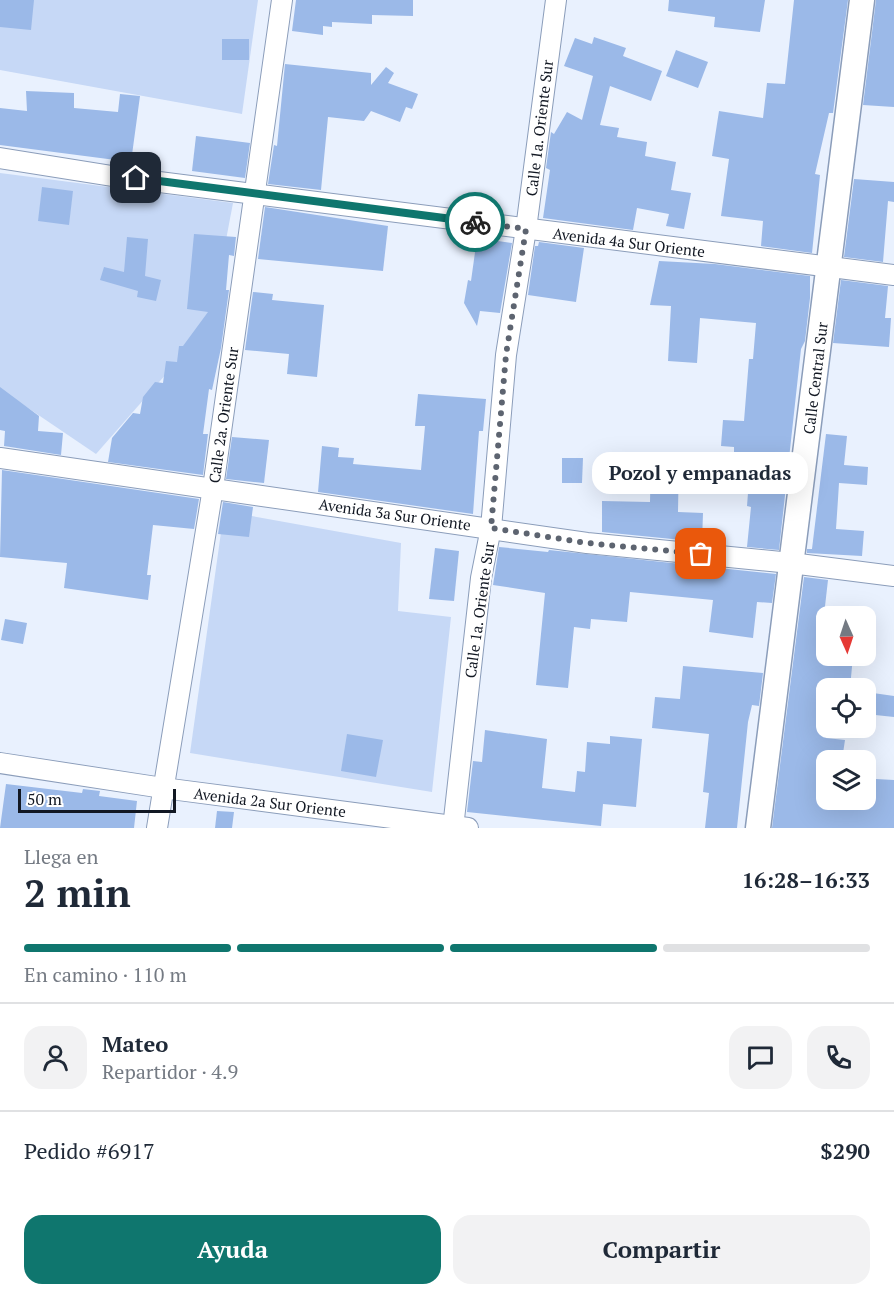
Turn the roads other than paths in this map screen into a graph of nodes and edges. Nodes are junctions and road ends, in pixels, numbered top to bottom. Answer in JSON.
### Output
{"nodes":[{"id":1,"x":282,"y":0,"type":"edge"},
{"id":2,"x":556,"y":0,"type":"edge"},
{"id":3,"x":862,"y":0,"type":"edge"},
{"id":4,"x":0,"y":158,"type":"edge"},
{"id":5,"x":254,"y":192,"type":"junction"},
{"id":6,"x":526,"y":229,"type":"junction"},
{"id":7,"x":830,"y":267,"type":"junction"},
{"id":8,"x":894,"y":275,"type":"edge"},
{"id":9,"x":0,"y":458,"type":"edge"},
{"id":10,"x":213,"y":488,"type":"junction"},
{"id":11,"x":491,"y":528,"type":"junction"},
{"id":12,"x":791,"y":563,"type":"junction"},
{"id":13,"x":894,"y":576,"type":"edge"},
{"id":14,"x":0,"y":763,"type":"edge"},
{"id":15,"x":163,"y":788,"type":"junction"},
{"id":16,"x":458,"y":827,"type":"edge"},
{"id":17,"x":157,"y":828,"type":"edge"},
{"id":18,"x":758,"y":828,"type":"edge"}],
"edges":[{"from":1,"to":5,"type":"street","name":"Calle 2a. Oriente Sur"},
{"from":2,"to":6,"type":"street","name":"Calle 1a. Oriente Sur"},
{"from":3,"to":7,"type":"street","name":"Calle Central Sur"},
{"from":4,"to":5,"type":"street","name":"Avenida 4a Sur Oriente"},
{"from":5,"to":6,"type":"street","name":"Avenida 4a Sur Oriente"},
{"from":5,"to":10,"type":"street","name":"Calle 2a. Oriente Sur"},
{"from":6,"to":7,"type":"street","name":"Avenida 4a Sur Oriente"},
{"from":6,"to":11,"type":"street","name":"Calle 1a. Oriente Sur"},
{"from":7,"to":8,"type":"street","name":"Avenida 4a Sur Oriente"},
{"from":7,"to":12,"type":"street","name":"Calle Central Sur"},
{"from":9,"to":10,"type":"street","name":"Avenida 3a Sur Oriente"},
{"from":10,"to":11,"type":"street","name":"Avenida 3a Sur Oriente"},
{"from":10,"to":15,"type":"street","name":"Calle 2a. Oriente Sur"},
{"from":11,"to":12,"type":"street","name":"Avenida 3a Sur Oriente"},
{"from":11,"to":16,"type":"street","name":"Calle 1a. Oriente Sur"},
{"from":12,"to":13,"type":"street","name":"Avenida 3a Sur Oriente"},
{"from":12,"to":18,"type":"street","name":"Calle Central Sur"},
{"from":14,"to":15,"type":"street","name":"Avenida 2a Sur Oriente"},
{"from":15,"to":16,"type":"street","name":"Avenida 2a Sur Oriente"},
{"from":15,"to":17,"type":"street","name":"Calle 2a. Oriente Sur"}]}
